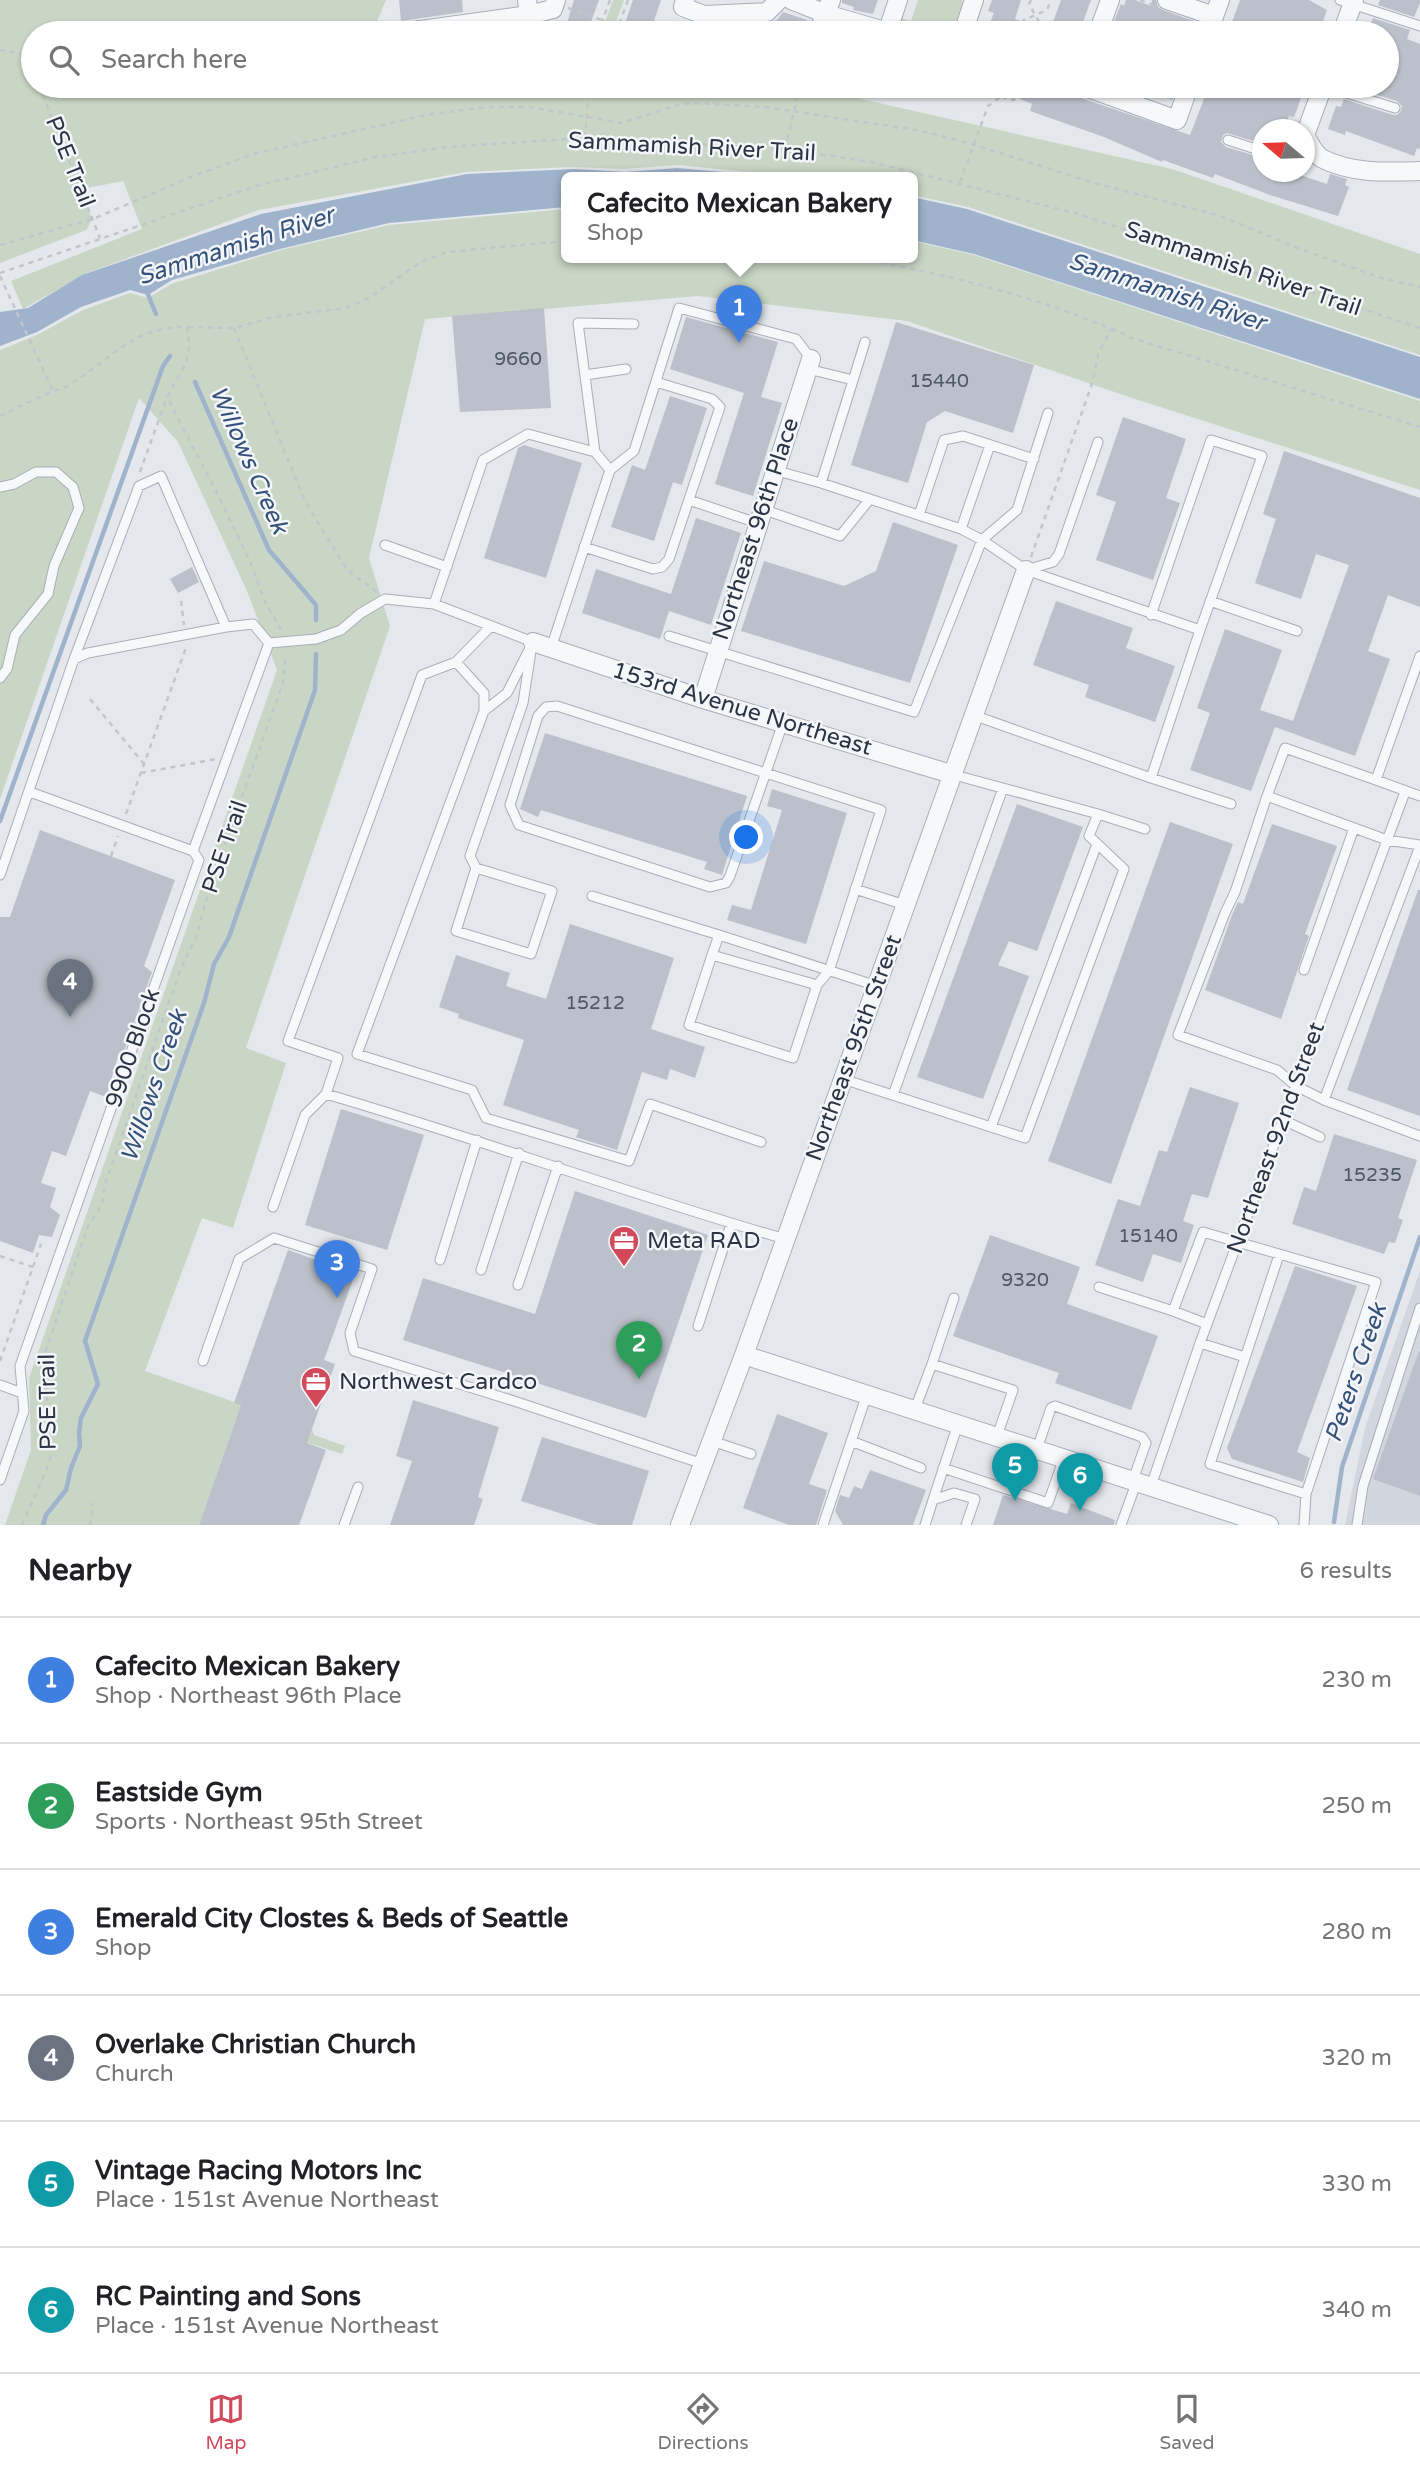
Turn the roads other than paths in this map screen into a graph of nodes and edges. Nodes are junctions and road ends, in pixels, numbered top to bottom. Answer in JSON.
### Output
{"nodes":[{"id":1,"x":685,"y":0,"type":"edge"},
{"id":2,"x":779,"y":0,"type":"edge"},
{"id":3,"x":791,"y":0,"type":"edge"},
{"id":4,"x":898,"y":0,"type":"edge"},
{"id":5,"x":974,"y":0,"type":"edge"},
{"id":6,"x":1110,"y":0,"type":"edge"},
{"id":7,"x":1167,"y":0,"type":"edge"},
{"id":8,"x":1349,"y":1,"type":"edge"},
{"id":9,"x":555,"y":2,"type":"edge"},
{"id":10,"x":528,"y":7,"type":"edge"},
{"id":11,"x":828,"y":7,"type":"edge"},
{"id":12,"x":1214,"y":17,"type":"edge"},
{"id":13,"x":459,"y":21,"type":"edge"},
{"id":14,"x":861,"y":21,"type":"edge"},
{"id":15,"x":892,"y":21,"type":"edge"},
{"id":16,"x":967,"y":21,"type":"edge"},
{"id":17,"x":1102,"y":21,"type":"edge"},
{"id":18,"x":1345,"y":21,"type":"edge"},
{"id":19,"x":1420,"y":26,"type":"edge"},
{"id":20,"x":1116,"y":98,"type":"edge"},
{"id":21,"x":1185,"y":98,"type":"edge"},
{"id":22,"x":1319,"y":98,"type":"edge"},
{"id":23,"x":1362,"y":98,"type":"edge"},
{"id":24,"x":1395,"y":108,"type":"dead end"},
{"id":25,"x":1311,"y":119,"type":"edge"},
{"id":26,"x":1228,"y":140,"type":"dead end"},
{"id":27,"x":1252,"y":148,"type":"edge"},
{"id":28,"x":1315,"y":154,"type":"edge"},
{"id":29,"x":1420,"y":171,"type":"edge"},
{"id":30,"x":634,"y":324,"type":"dead end"},
{"id":31,"x":864,"y":342,"type":"dead end"},
{"id":32,"x":809,"y":364,"type":"junction"},
{"id":33,"x":626,"y":369,"type":"dead end"},
{"id":34,"x":585,"y":375,"type":"junction"},
{"id":35,"x":853,"y":380,"type":"junction"},
{"id":36,"x":656,"y":382,"type":"junction"},
{"id":37,"x":1048,"y":413,"type":"dead end"},
{"id":38,"x":1098,"y":442,"type":"dead end"},
{"id":39,"x":990,"y":444,"type":"junction"},
{"id":40,"x":596,"y":452,"type":"junction"},
{"id":41,"x":1034,"y":458,"type":"junction"},
{"id":42,"x":610,"y":470,"type":"junction"},
{"id":43,"x":774,"y":470,"type":"junction"},
{"id":44,"x":821,"y":483,"type":"junction"},
{"id":45,"x":0,"y":487,"type":"edge"},
{"id":46,"x":689,"y":499,"type":"junction"},
{"id":47,"x":870,"y":499,"type":"junction"},
{"id":48,"x":919,"y":515,"type":"junction"},
{"id":49,"x":760,"y":516,"type":"junction"},
{"id":50,"x":961,"y":529,"type":"junction"},
{"id":51,"x":982,"y":540,"type":"junction"},
{"id":52,"x":385,"y":545,"type":"dead end"},
{"id":53,"x":584,"y":547,"type":"junction"},
{"id":54,"x":447,"y":567,"type":"junction"},
{"id":55,"x":1026,"y":570,"type":"junction"},
{"id":56,"x":1210,"y":601,"type":"junction"},
{"id":57,"x":434,"y":604,"type":"junction"},
{"id":58,"x":1152,"y":615,"type":"junction"},
{"id":59,"x":226,"y":626,"type":"junction"},
{"id":60,"x":491,"y":626,"type":"junction"},
{"id":61,"x":1200,"y":630,"type":"junction"},
{"id":62,"x":1297,"y":631,"type":"dead end"},
{"id":63,"x":669,"y":636,"type":"dead end"},
{"id":64,"x":533,"y":642,"type":"junction"},
{"id":65,"x":268,"y":643,"type":"junction"},
{"id":66,"x":551,"y":648,"type":"junction"},
{"id":67,"x":718,"y":650,"type":"junction"},
{"id":68,"x":1420,"y":656,"type":"edge"},
{"id":69,"x":74,"y":659,"type":"junction"},
{"id":70,"x":456,"y":662,"type":"junction"},
{"id":71,"x":0,"y":678,"type":"edge"},
{"id":72,"x":703,"y":699,"type":"junction"},
{"id":73,"x":484,"y":711,"type":"junction"},
{"id":74,"x":973,"y":715,"type":"junction"},
{"id":75,"x":783,"y":723,"type":"junction"},
{"id":76,"x":766,"y":773,"type":"junction"},
{"id":77,"x":951,"y":774,"type":"junction"},
{"id":78,"x":1151,"y":778,"type":"junction"},
{"id":79,"x":1376,"y":780,"type":"junction"},
{"id":80,"x":1003,"y":788,"type":"junction"},
{"id":81,"x":30,"y":792,"type":"junction"},
{"id":82,"x":1405,"y":792,"type":"junction"},
{"id":83,"x":1267,"y":796,"type":"junction"},
{"id":84,"x":1420,"y":796,"type":"edge"},
{"id":85,"x":1231,"y":804,"type":"dead end"},
{"id":86,"x":1098,"y":814,"type":"junction"},
{"id":87,"x":1354,"y":828,"type":"junction"},
{"id":88,"x":1145,"y":829,"type":"dead end"},
{"id":89,"x":1387,"y":840,"type":"junction"},
{"id":90,"x":1097,"y":844,"type":"junction"},
{"id":91,"x":1420,"y":845,"type":"edge"},
{"id":92,"x":193,"y":851,"type":"junction"},
{"id":93,"x":476,"y":868,"type":"junction"},
{"id":94,"x":0,"y":875,"type":"edge"},
{"id":95,"x":855,"y":889,"type":"junction"},
{"id":96,"x":592,"y":896,"type":"dead end"},
{"id":97,"x":905,"y":905,"type":"junction"},
{"id":98,"x":719,"y":935,"type":"junction"},
{"id":99,"x":712,"y":955,"type":"junction"},
{"id":100,"x":1304,"y":970,"type":"dead end"},
{"id":101,"x":829,"y":971,"type":"junction"},
{"id":102,"x":817,"y":985,"type":"junction"},
{"id":103,"x":877,"y":986,"type":"junction"},
{"id":104,"x":356,"y":1055,"type":"junction"},
{"id":105,"x":338,"y":1058,"type":"junction"},
{"id":106,"x":843,"y":1079,"type":"junction"},
{"id":107,"x":1296,"y":1086,"type":"junction"},
{"id":108,"x":326,"y":1094,"type":"junction"},
{"id":109,"x":893,"y":1095,"type":"junction"},
{"id":110,"x":1324,"y":1100,"type":"junction"},
{"id":111,"x":1283,"y":1121,"type":"junction"},
{"id":112,"x":991,"y":1127,"type":"junction"},
{"id":113,"x":1420,"y":1136,"type":"edge"},
{"id":114,"x":1320,"y":1137,"type":"dead end"},
{"id":115,"x":478,"y":1140,"type":"junction"},
{"id":116,"x":761,"y":1142,"type":"dead end"},
{"id":117,"x":519,"y":1153,"type":"junction"},
{"id":118,"x":558,"y":1166,"type":"junction"},
{"id":119,"x":273,"y":1207,"type":"dead end"},
{"id":120,"x":731,"y":1224,"type":"junction"},
{"id":121,"x":785,"y":1239,"type":"junction"},
{"id":122,"x":1237,"y":1244,"type":"junction"},
{"id":123,"x":1279,"y":1255,"type":"junction"},
{"id":124,"x":440,"y":1260,"type":"dead end"},
{"id":125,"x":481,"y":1270,"type":"dead end"},
{"id":126,"x":519,"y":1285,"type":"dead end"},
{"id":127,"x":1099,"y":1287,"type":"dead end"},
{"id":128,"x":954,"y":1298,"type":"dead end"},
{"id":129,"x":1420,"y":1308,"type":"edge"},
{"id":130,"x":1173,"y":1311,"type":"junction"},
{"id":131,"x":1207,"y":1324,"type":"junction"},
{"id":132,"x":698,"y":1326,"type":"dead end"},
{"id":133,"x":1200,"y":1343,"type":"junction"},
{"id":134,"x":744,"y":1355,"type":"junction"},
{"id":135,"x":1245,"y":1357,"type":"junction"},
{"id":136,"x":203,"y":1361,"type":"dead end"},
{"id":137,"x":932,"y":1364,"type":"junction"},
{"id":138,"x":0,"y":1385,"type":"edge"},
{"id":139,"x":22,"y":1393,"type":"junction"},
{"id":140,"x":867,"y":1394,"type":"junction"},
{"id":141,"x":915,"y":1409,"type":"junction"},
{"id":142,"x":958,"y":1424,"type":"junction"},
{"id":143,"x":997,"y":1436,"type":"junction"},
{"id":144,"x":712,"y":1441,"type":"junction"},
{"id":145,"x":851,"y":1441,"type":"junction"},
{"id":146,"x":1037,"y":1449,"type":"junction"},
{"id":147,"x":751,"y":1454,"type":"dead end"},
{"id":148,"x":1064,"y":1458,"type":"junction"},
{"id":149,"x":703,"y":1464,"type":"junction"},
{"id":150,"x":921,"y":1468,"type":"dead end"},
{"id":151,"x":943,"y":1468,"type":"junction"},
{"id":152,"x":0,"y":1480,"type":"edge"},
{"id":153,"x":1141,"y":1482,"type":"junction"},
{"id":154,"x":358,"y":1487,"type":"dead end"},
{"id":155,"x":1306,"y":1493,"type":"junction"},
{"id":156,"x":933,"y":1500,"type":"junction"},
{"id":157,"x":344,"y":1525,"type":"edge"},
{"id":158,"x":680,"y":1525,"type":"edge"},
{"id":159,"x":823,"y":1525,"type":"edge"},
{"id":160,"x":925,"y":1525,"type":"edge"},
{"id":161,"x":966,"y":1525,"type":"edge"},
{"id":162,"x":1121,"y":1525,"type":"edge"},
{"id":163,"x":1269,"y":1525,"type":"edge"},
{"id":164,"x":1304,"y":1525,"type":"edge"},
{"id":165,"x":1357,"y":1525,"type":"edge"}],
"edges":[{"from":1,"to":2,"type":"street"},
{"from":3,"to":11,"type":"street"},
{"from":4,"to":15,"type":"street"},
{"from":5,"to":16,"type":"street"},
{"from":6,"to":17,"type":"street"},
{"from":7,"to":12,"type":"street"},
{"from":8,"to":18,"type":"street"},
{"from":8,"to":19,"type":"lane"},
{"from":9,"to":10,"type":"street"},
{"from":10,"to":13,"type":"street"},
{"from":11,"to":14,"type":"street"},
{"from":20,"to":21,"type":"street"},
{"from":22,"to":25,"type":"street"},
{"from":23,"to":24,"type":"lane"},
{"from":26,"to":27,"type":"lane"},
{"from":28,"to":29,"type":"street"},
{"from":30,"to":34,"type":"lane"},
{"from":31,"to":35,"type":"lane"},
{"from":32,"to":35,"type":"lane"},
{"from":32,"to":36,"type":"lane"},
{"from":32,"to":43,"type":"street","name":"Northeast 96th Place"},
{"from":33,"to":34,"type":"lane"},
{"from":34,"to":40,"type":"lane"},
{"from":35,"to":44,"type":"lane"},
{"from":36,"to":42,"type":"lane"},
{"from":36,"to":46,"type":"lane"},
{"from":37,"to":41,"type":"lane"},
{"from":38,"to":55,"type":"lane"},
{"from":39,"to":41,"type":"lane"},
{"from":39,"to":48,"type":"lane"},
{"from":39,"to":50,"type":"lane"},
{"from":40,"to":42,"type":"lane"},
{"from":40,"to":54,"type":"lane"},
{"from":41,"to":51,"type":"lane"},
{"from":42,"to":53,"type":"lane"},
{"from":43,"to":44,"type":"lane"},
{"from":43,"to":49,"type":"street","name":"Northeast 96th Place"},
{"from":44,"to":47,"type":"lane"},
{"from":45,"to":71,"type":"lane"},
{"from":46,"to":49,"type":"lane"},
{"from":46,"to":53,"type":"lane"},
{"from":47,"to":48,"type":"lane"},
{"from":47,"to":49,"type":"lane"},
{"from":48,"to":50,"type":"lane"},
{"from":49,"to":67,"type":"street","name":"Northeast 96th Place"},
{"from":50,"to":51,"type":"lane"},
{"from":51,"to":55,"type":"lane"},
{"from":51,"to":67,"type":"lane"},
{"from":52,"to":54,"type":"lane"},
{"from":53,"to":66,"type":"lane"},
{"from":54,"to":57,"type":"lane"},
{"from":55,"to":58,"type":"lane"},
{"from":55,"to":74,"type":"street","name":"Northeast 95th Street"},
{"from":56,"to":58,"type":"lane"},
{"from":56,"to":61,"type":"lane"},
{"from":56,"to":62,"type":"lane"},
{"from":57,"to":60,"type":"lane"},
{"from":57,"to":65,"type":"lane"},
{"from":58,"to":61,"type":"lane"},
{"from":59,"to":65,"type":"lane"},
{"from":59,"to":69,"type":"lane"},
{"from":59,"to":69,"type":"lane"},
{"from":60,"to":64,"type":"lane"},
{"from":60,"to":70,"type":"lane"},
{"from":61,"to":78,"type":"lane"},
{"from":63,"to":67,"type":"lane"},
{"from":64,"to":66,"type":"street","name":"153rd Avenue Northeast"},
{"from":64,"to":73,"type":"lane"},
{"from":64,"to":93,"type":"lane"},
{"from":65,"to":92,"type":"lane","name":"9900 Block"},
{"from":66,"to":72,"type":"street","name":"153rd Avenue Northeast"},
{"from":67,"to":72,"type":"street","name":"Northeast 96th Place"},
{"from":68,"to":79,"type":"lane"},
{"from":69,"to":81,"type":"lane"},
{"from":70,"to":73,"type":"lane"},
{"from":70,"to":105,"type":"lane"},
{"from":72,"to":75,"type":"street","name":"153rd Avenue Northeast"},
{"from":73,"to":104,"type":"lane"},
{"from":74,"to":77,"type":"street","name":"Northeast 95th Street"},
{"from":74,"to":78,"type":"lane"},
{"from":75,"to":76,"type":"lane"},
{"from":75,"to":77,"type":"street","name":"153rd Avenue Northeast"},
{"from":76,"to":76,"type":"lane"},
{"from":76,"to":95,"type":"lane"},
{"from":77,"to":80,"type":"lane"},
{"from":77,"to":97,"type":"street","name":"Northeast 95th Street"},
{"from":78,"to":85,"type":"lane"},
{"from":79,"to":82,"type":"lane"},
{"from":79,"to":83,"type":"lane"},
{"from":80,"to":86,"type":"lane"},
{"from":80,"to":109,"type":"lane"},
{"from":81,"to":92,"type":"lane"},
{"from":81,"to":94,"type":"lane"},
{"from":82,"to":84,"type":"lane"},
{"from":82,"to":89,"type":"lane","name":"Northeast 92nd Street"},
{"from":83,"to":87,"type":"lane"},
{"from":83,"to":107,"type":"lane"},
{"from":86,"to":88,"type":"lane"},
{"from":86,"to":90,"type":"lane"},
{"from":87,"to":89,"type":"lane"},
{"from":87,"to":100,"type":"lane"},
{"from":89,"to":91,"type":"lane"},
{"from":89,"to":107,"type":"lane","name":"Northeast 92nd Street"},
{"from":90,"to":112,"type":"lane"},
{"from":90,"to":112,"type":"lane"},
{"from":91,"to":110,"type":"lane"},
{"from":92,"to":139,"type":"lane","name":"9900 Block"},
{"from":93,"to":93,"type":"lane"},
{"from":95,"to":97,"type":"lane"},
{"from":95,"to":101,"type":"lane"},
{"from":96,"to":98,"type":"lane"},
{"from":97,"to":103,"type":"street","name":"Northeast 95th Street"},
{"from":98,"to":99,"type":"lane"},
{"from":98,"to":101,"type":"lane"},
{"from":99,"to":102,"type":"lane"},
{"from":99,"to":102,"type":"lane"},
{"from":101,"to":102,"type":"lane"},
{"from":101,"to":103,"type":"lane"},
{"from":103,"to":106,"type":"street","name":"Northeast 95th Street"},
{"from":104,"to":105,"type":"lane"},
{"from":104,"to":116,"type":"lane"},
{"from":105,"to":108,"type":"lane"},
{"from":106,"to":109,"type":"lane"},
{"from":106,"to":121,"type":"street","name":"Northeast 95th Street"},
{"from":107,"to":110,"type":"lane"},
{"from":107,"to":111,"type":"lane","name":"Northeast 92nd Street"},
{"from":108,"to":115,"type":"lane"},
{"from":108,"to":119,"type":"lane"},
{"from":109,"to":112,"type":"lane"},
{"from":110,"to":113,"type":"lane"},
{"from":111,"to":114,"type":"lane"},
{"from":111,"to":122,"type":"lane","name":"Northeast 92nd Street"},
{"from":115,"to":117,"type":"lane"},
{"from":115,"to":124,"type":"lane"},
{"from":117,"to":118,"type":"lane"},
{"from":117,"to":125,"type":"lane"},
{"from":118,"to":120,"type":"lane"},
{"from":118,"to":126,"type":"lane"},
{"from":120,"to":121,"type":"lane"},
{"from":120,"to":132,"type":"lane"},
{"from":121,"to":134,"type":"street","name":"Northeast 95th Street"},
{"from":122,"to":123,"type":"lane"},
{"from":122,"to":130,"type":"lane"},
{"from":122,"to":131,"type":"lane","name":"Northeast 92nd Street"},
{"from":123,"to":135,"type":"lane"},
{"from":123,"to":155,"type":"lane"},
{"from":127,"to":130,"type":"lane"},
{"from":128,"to":137,"type":"lane"},
{"from":129,"to":165,"type":"lane"},
{"from":130,"to":131,"type":"lane"},
{"from":131,"to":133,"type":"lane","name":"Northeast 92nd Street"},
{"from":133,"to":135,"type":"lane"},
{"from":133,"to":153,"type":"lane","name":"Northeast 92nd Street"},
{"from":134,"to":140,"type":"street"},
{"from":134,"to":144,"type":"street","name":"Northeast 95th Street"},
{"from":135,"to":155,"type":"lane"},
{"from":136,"to":149,"type":"lane"},
{"from":137,"to":141,"type":"lane"},
{"from":137,"to":143,"type":"lane"},
{"from":138,"to":139,"type":"lane"},
{"from":139,"to":152,"type":"lane","name":"9900 Block"},
{"from":140,"to":141,"type":"street"},
{"from":140,"to":145,"type":"lane"},
{"from":141,"to":142,"type":"street"},
{"from":142,"to":143,"type":"street"},
{"from":142,"to":151,"type":"lane"},
{"from":143,"to":146,"type":"street"},
{"from":144,"to":147,"type":"lane"},
{"from":144,"to":149,"type":"street","name":"Northeast 95th Street"},
{"from":145,"to":150,"type":"lane"},
{"from":145,"to":159,"type":"lane"},
{"from":146,"to":148,"type":"street"},
{"from":146,"to":153,"type":"lane"},
{"from":148,"to":151,"type":"lane"},
{"from":148,"to":153,"type":"street"},
{"from":149,"to":158,"type":"street","name":"Northeast 95th Street"},
{"from":151,"to":156,"type":"lane"},
{"from":153,"to":162,"type":"lane"},
{"from":153,"to":163,"type":"street"},
{"from":154,"to":157,"type":"lane"},
{"from":155,"to":164,"type":"lane"},
{"from":156,"to":160,"type":"lane"},
{"from":156,"to":161,"type":"lane"}]}
